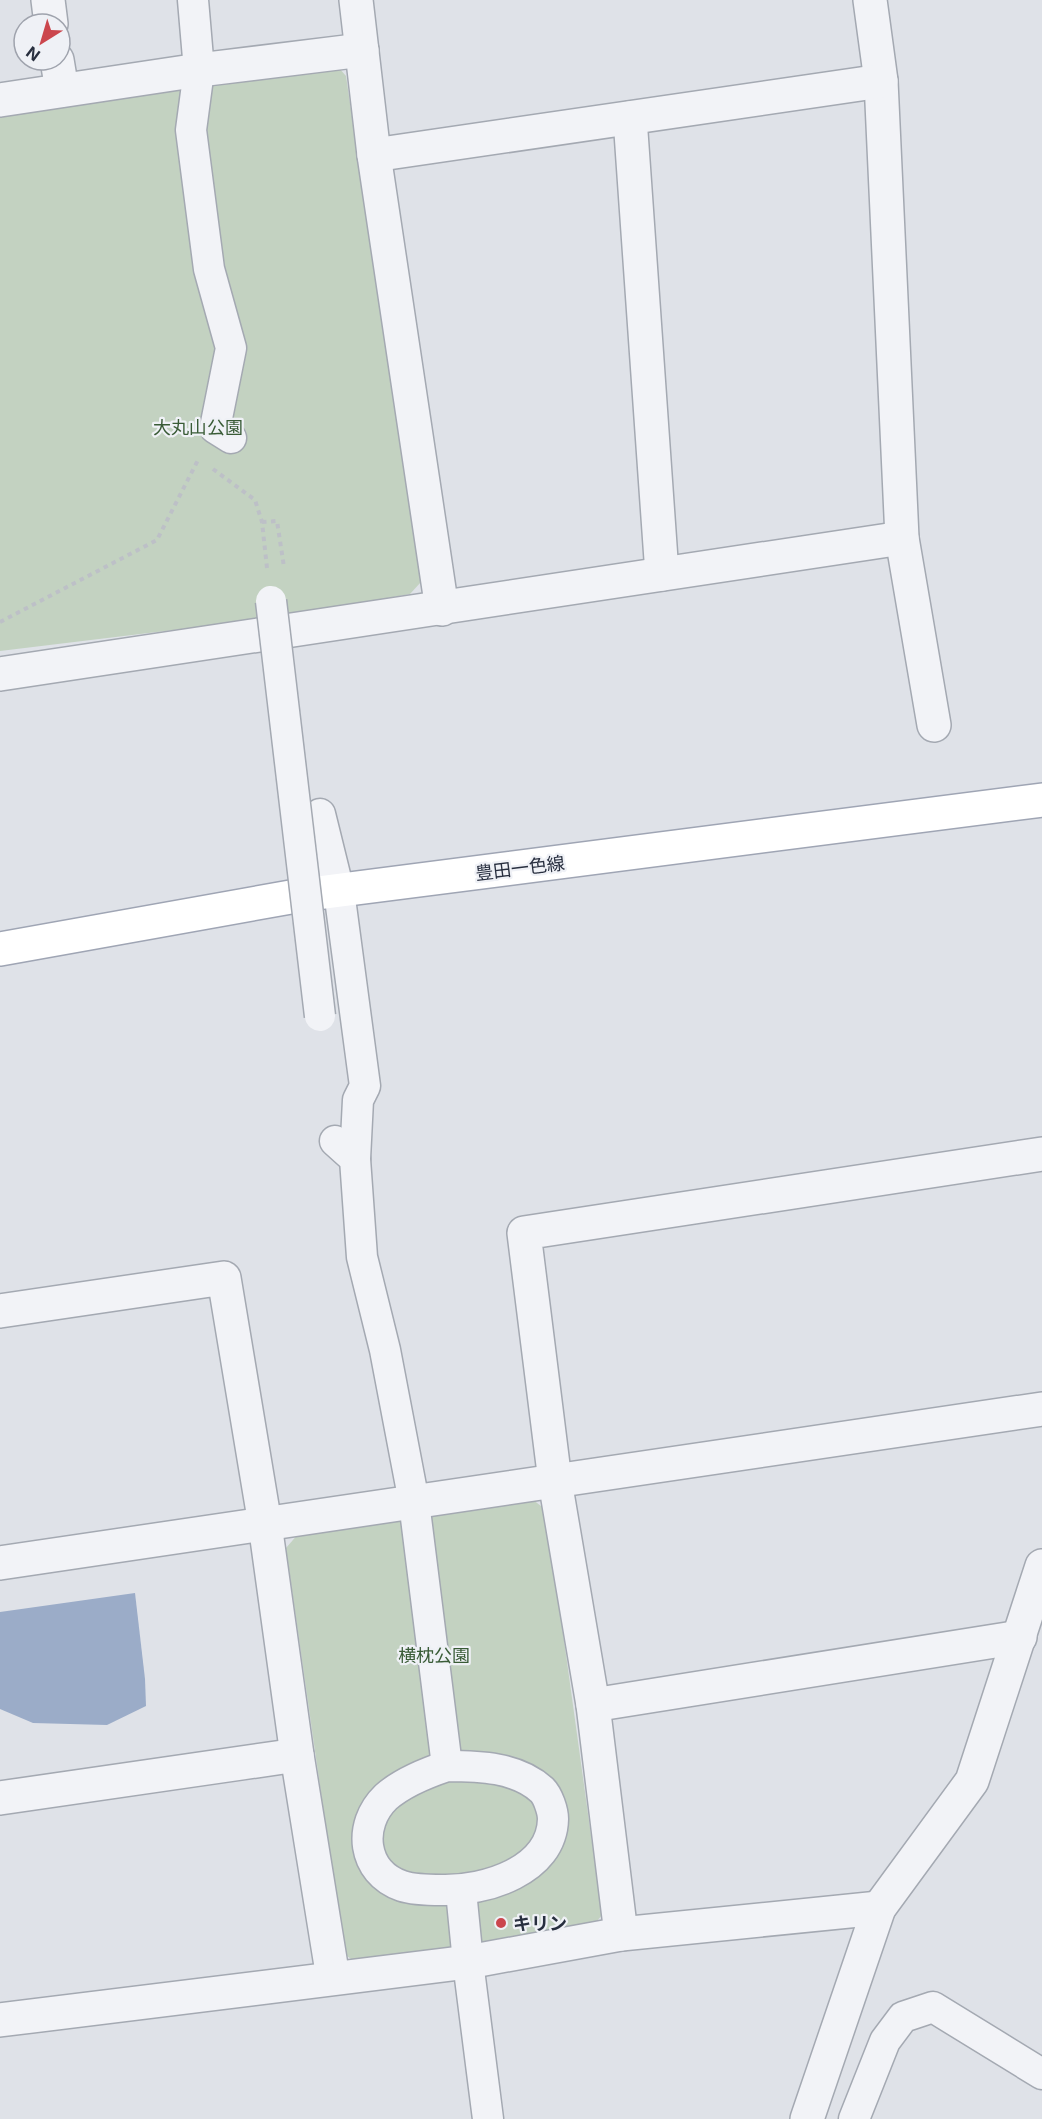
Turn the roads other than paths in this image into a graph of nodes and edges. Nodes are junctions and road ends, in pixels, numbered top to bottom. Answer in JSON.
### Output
{"nodes":[{"id":1,"x":193,"y":0,"type":"edge"},
{"id":2,"x":356,"y":0,"type":"edge"},
{"id":3,"x":870,"y":0,"type":"edge"},
{"id":4,"x":362,"y":50,"type":"junction"},
{"id":5,"x":199,"y":70,"type":"junction"},
{"id":6,"x":60,"y":75,"type":"edge"},
{"id":7,"x":881,"y":81,"type":"junction"},
{"id":8,"x":0,"y":100,"type":"edge"},
{"id":9,"x":630,"y":118,"type":"junction"},
{"id":10,"x":374,"y":155,"type":"junction"},
{"id":11,"x":223,"y":433,"type":"road end"},
{"id":12,"x":902,"y":538,"type":"junction"},
{"id":13,"x":662,"y":574,"type":"junction"},
{"id":14,"x":271,"y":602,"type":"road end"},
{"id":15,"x":442,"y":609,"type":"junction"},
{"id":16,"x":0,"y":674,"type":"edge"},
{"id":17,"x":933,"y":725,"type":"dead end"},
{"id":18,"x":1042,"y":800,"type":"edge"},
{"id":19,"x":320,"y":814,"type":"dead end"},
{"id":20,"x":339,"y":891,"type":"junction"},
{"id":21,"x":0,"y":949,"type":"edge"},
{"id":22,"x":320,"y":1016,"type":"dead end"},
{"id":23,"x":1042,"y":1154,"type":"edge"},
{"id":24,"x":0,"y":1311,"type":"edge"},
{"id":25,"x":1042,"y":1409,"type":"edge"},
{"id":26,"x":555,"y":1481,"type":"junction"},
{"id":27,"x":414,"y":1502,"type":"junction"},
{"id":28,"x":265,"y":1524,"type":"junction"},
{"id":29,"x":0,"y":1563,"type":"edge"},
{"id":30,"x":1042,"y":1566,"type":"edge"},
{"id":31,"x":1020,"y":1637,"type":"junction"},
{"id":32,"x":593,"y":1706,"type":"junction"},
{"id":33,"x":297,"y":1755,"type":"junction"},
{"id":34,"x":447,"y":1766,"type":"junction"},
{"id":35,"x":0,"y":1798,"type":"edge"},
{"id":36,"x":461,"y":1891,"type":"junction"},
{"id":37,"x":879,"y":1908,"type":"junction"},
{"id":38,"x":621,"y":1934,"type":"junction"},
{"id":39,"x":468,"y":1962,"type":"junction"},
{"id":40,"x":333,"y":1978,"type":"junction"},
{"id":41,"x":0,"y":2020,"type":"edge"},
{"id":42,"x":1042,"y":2074,"type":"edge"},
{"id":43,"x":488,"y":2119,"type":"edge"},
{"id":44,"x":807,"y":2119,"type":"edge"},
{"id":45,"x":854,"y":2119,"type":"edge"}],
"edges":[{"from":1,"to":5,"type":"street"},
{"from":2,"to":4,"type":"street"},
{"from":3,"to":7,"type":"street"},
{"from":4,"to":5,"type":"street"},
{"from":4,"to":10,"type":"street"},
{"from":5,"to":6,"type":"street"},
{"from":5,"to":11,"type":"street"},
{"from":6,"to":8,"type":"street"},
{"from":7,"to":9,"type":"street"},
{"from":7,"to":12,"type":"street"},
{"from":9,"to":10,"type":"street"},
{"from":9,"to":13,"type":"street"},
{"from":10,"to":15,"type":"street"},
{"from":12,"to":13,"type":"street"},
{"from":12,"to":17,"type":"street"},
{"from":13,"to":15,"type":"street"},
{"from":14,"to":22,"type":"street","bridge":true},
{"from":15,"to":16,"type":"street"},
{"from":18,"to":20,"type":"main road","name":"豊田一色線"},
{"from":19,"to":20,"type":"street"},
{"from":20,"to":21,"type":"main road","name":"豊田一色線"},
{"from":20,"to":27,"type":"street"},
{"from":23,"to":26,"type":"street"},
{"from":24,"to":28,"type":"street"},
{"from":25,"to":26,"type":"street"},
{"from":26,"to":27,"type":"street"},
{"from":26,"to":32,"type":"street"},
{"from":27,"to":28,"type":"street"},
{"from":27,"to":34,"type":"street"},
{"from":28,"to":29,"type":"street"},
{"from":28,"to":33,"type":"street"},
{"from":30,"to":31,"type":"street"},
{"from":31,"to":32,"type":"street"},
{"from":31,"to":37,"type":"street"},
{"from":32,"to":38,"type":"street"},
{"from":33,"to":35,"type":"street"},
{"from":33,"to":40,"type":"street"},
{"from":34,"to":36,"type":"street"},
{"from":34,"to":36,"type":"street"},
{"from":36,"to":39,"type":"street"},
{"from":37,"to":38,"type":"street"},
{"from":37,"to":44,"type":"street"},
{"from":38,"to":39,"type":"street"},
{"from":39,"to":40,"type":"street"},
{"from":39,"to":43,"type":"street"},
{"from":40,"to":41,"type":"street"},
{"from":42,"to":45,"type":"street"}]}
